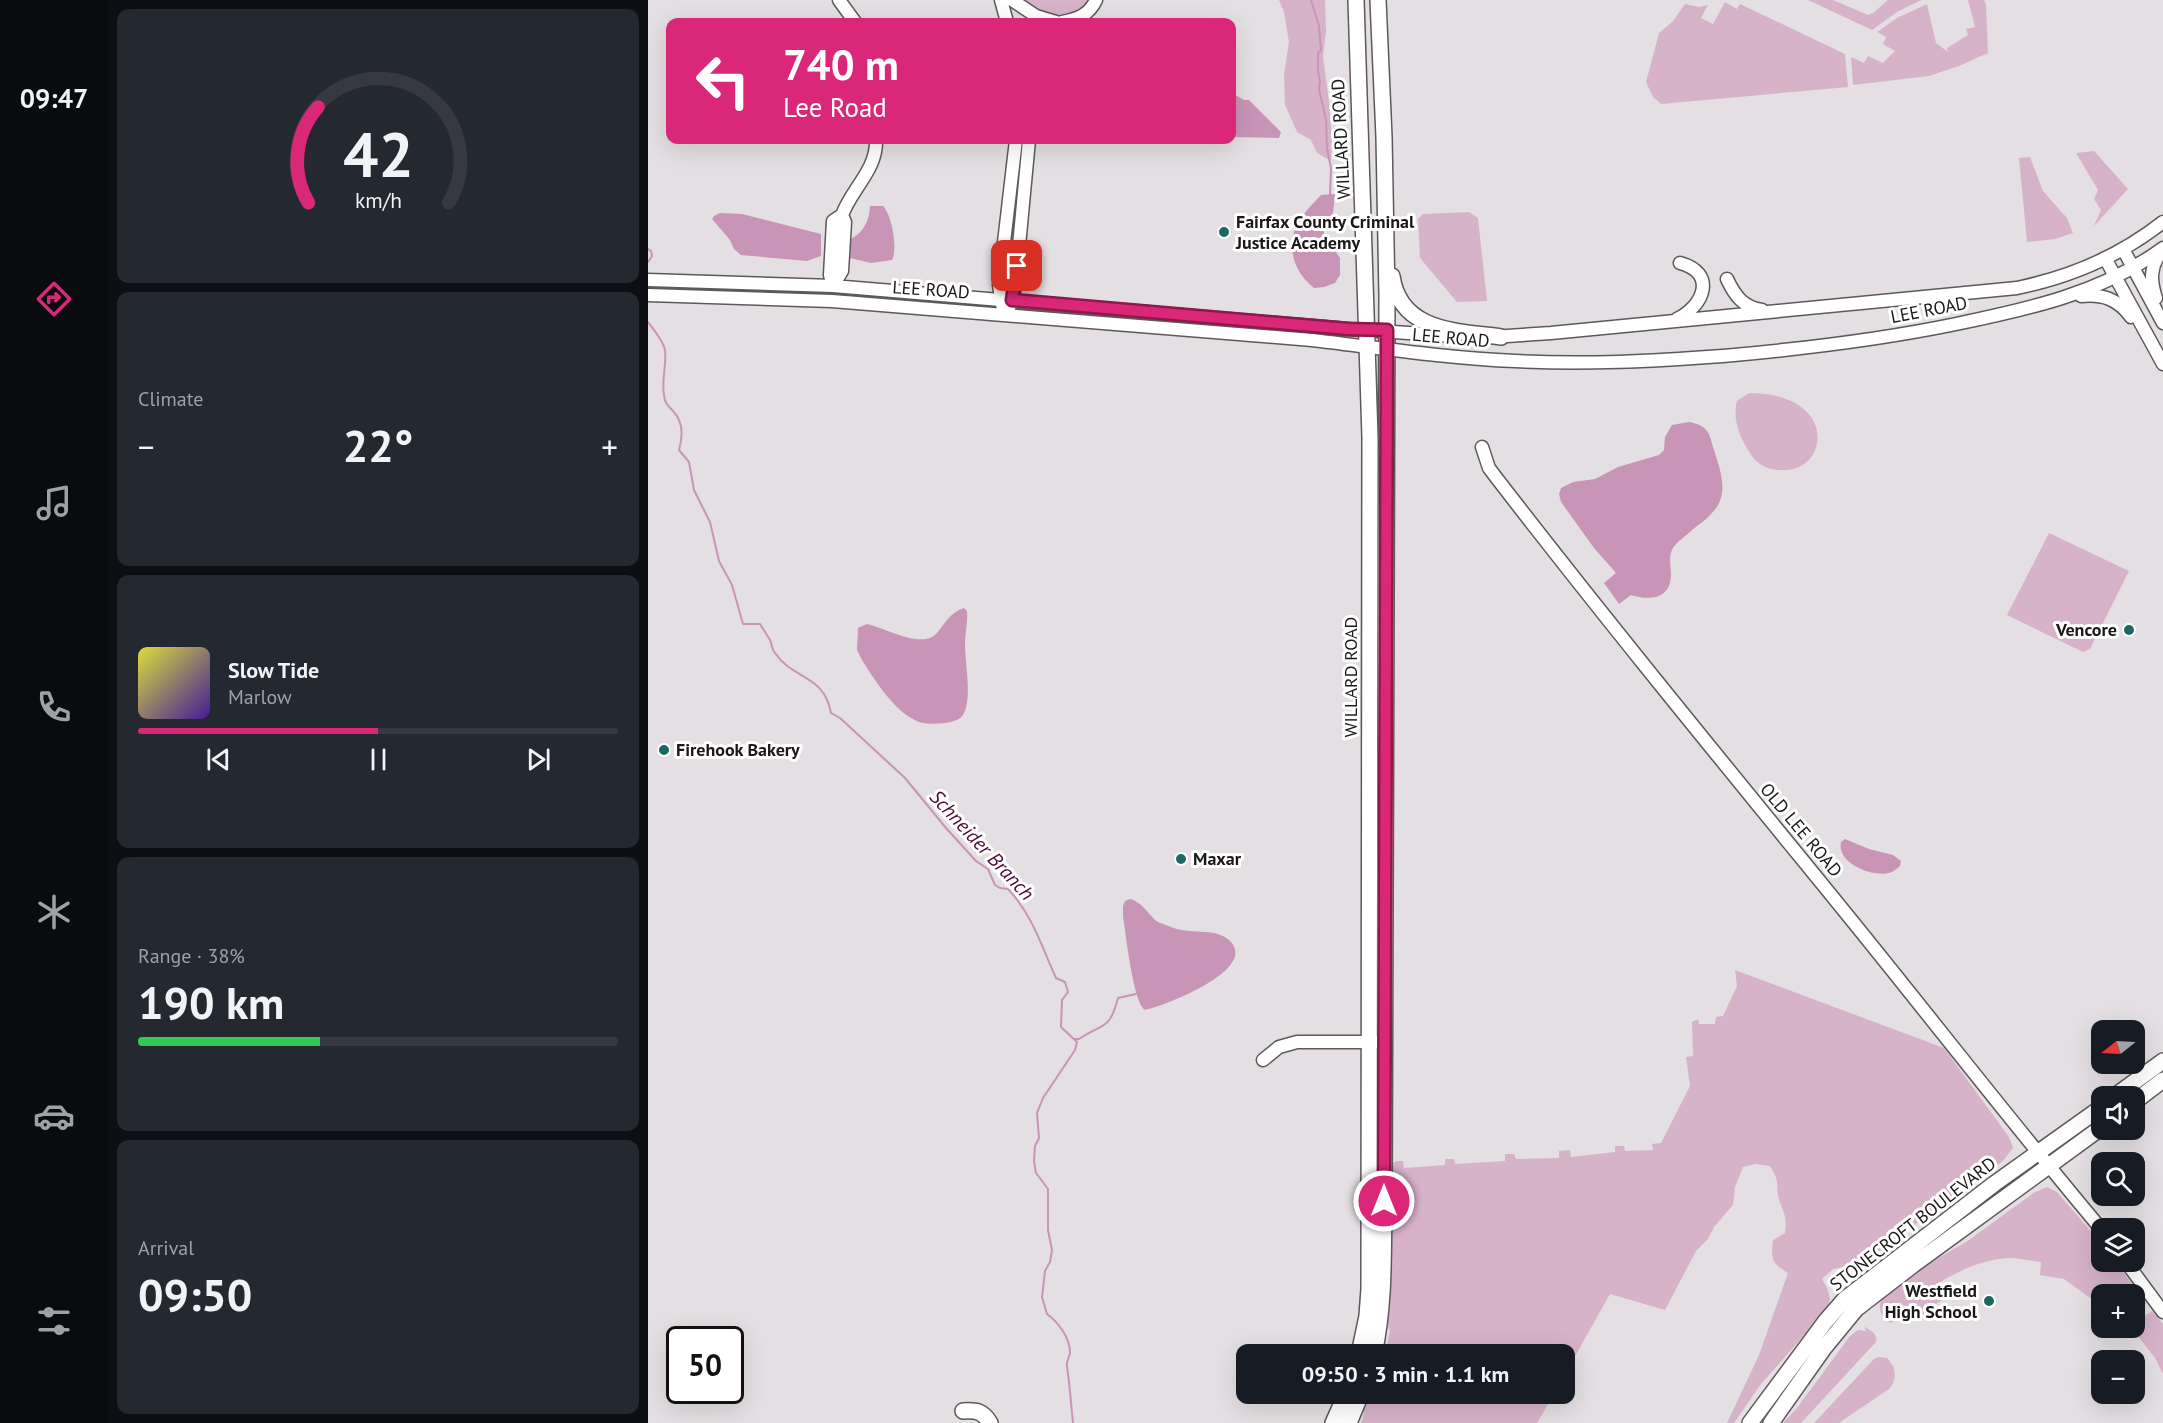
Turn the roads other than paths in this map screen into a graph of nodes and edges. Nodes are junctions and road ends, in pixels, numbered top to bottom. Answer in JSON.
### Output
{"nodes":[{"id":1,"x":839,"y":0,"type":"edge"},
{"id":2,"x":1001,"y":0,"type":"edge"},
{"id":3,"x":1012,"y":0,"type":"edge"},
{"id":4,"x":1096,"y":0,"type":"edge"},
{"id":5,"x":1356,"y":0,"type":"edge"},
{"id":6,"x":1378,"y":0,"type":"edge"},
{"id":7,"x":852,"y":18,"type":"edge"},
{"id":8,"x":1006,"y":18,"type":"edge"},
{"id":9,"x":1043,"y":18,"type":"edge"},
{"id":10,"x":1077,"y":18,"type":"edge"},
{"id":11,"x":876,"y":144,"type":"edge"},
{"id":12,"x":1016,"y":144,"type":"edge"},
{"id":13,"x":1029,"y":144,"type":"edge"},
{"id":14,"x":2163,"y":222,"type":"edge"},
{"id":15,"x":1386,"y":228,"type":"junction"},
{"id":16,"x":2123,"y":249,"type":"junction"},
{"id":17,"x":2163,"y":249,"type":"edge"},
{"id":18,"x":2105,"y":258,"type":"junction"},
{"id":19,"x":1680,"y":263,"type":"dead end"},
{"id":20,"x":2134,"y":267,"type":"junction"},
{"id":21,"x":2115,"y":277,"type":"junction"},
{"id":22,"x":1727,"y":279,"type":"dead end"},
{"id":23,"x":648,"y":280,"type":"edge"},
{"id":24,"x":833,"y":286,"type":"junction"},
{"id":25,"x":648,"y":295,"type":"edge"},
{"id":26,"x":2065,"y":297,"type":"junction"},
{"id":27,"x":1006,"y":300,"type":"junction"},
{"id":28,"x":1775,"y":312,"type":"junction"},
{"id":29,"x":1006,"y":314,"type":"junction"},
{"id":30,"x":2163,"y":315,"type":"edge"},
{"id":31,"x":1671,"y":322,"type":"junction"},
{"id":32,"x":2163,"y":323,"type":"edge"},
{"id":33,"x":1367,"y":330,"type":"junction"},
{"id":34,"x":1387,"y":330,"type":"junction"},
{"id":35,"x":1501,"y":337,"type":"junction"},
{"id":36,"x":1368,"y":349,"type":"junction"},
{"id":37,"x":1386,"y":351,"type":"junction"},
{"id":38,"x":2156,"y":352,"type":"junction"},
{"id":39,"x":2163,"y":363,"type":"edge"},
{"id":40,"x":1482,"y":447,"type":"dead end"},
{"id":41,"x":1376,"y":1042,"type":"junction"},
{"id":42,"x":1263,"y":1060,"type":"dead end"},
{"id":43,"x":2163,"y":1061,"type":"edge"},
{"id":44,"x":2163,"y":1080,"type":"edge"},
{"id":45,"x":2129,"y":1086,"type":"edge"},
{"id":46,"x":2145,"y":1094,"type":"edge"},
{"id":47,"x":2091,"y":1115,"type":"edge"},
{"id":48,"x":2091,"y":1135,"type":"edge"},
{"id":49,"x":2037,"y":1153,"type":"junction"},
{"id":50,"x":2049,"y":1167,"type":"junction"},
{"id":51,"x":2092,"y":1218,"type":"edge"},
{"id":52,"x":2133,"y":1272,"type":"edge"},
{"id":53,"x":2163,"y":1312,"type":"edge"},
{"id":54,"x":1361,"y":1344,"type":"edge"},
{"id":55,"x":1376,"y":1344,"type":"edge"},
{"id":56,"x":1342,"y":1404,"type":"edge"},
{"id":57,"x":1357,"y":1404,"type":"edge"},
{"id":58,"x":963,"y":1411,"type":"dead end"},
{"id":59,"x":990,"y":1423,"type":"edge"},
{"id":60,"x":1333,"y":1423,"type":"edge"},
{"id":61,"x":1349,"y":1423,"type":"edge"},
{"id":62,"x":1750,"y":1423,"type":"edge"},
{"id":63,"x":1771,"y":1423,"type":"edge"}],
"edges":[{"from":1,"to":7,"type":"street"},
{"from":2,"to":8,"type":"street"},
{"from":3,"to":9,"type":"street"},
{"from":4,"to":10,"type":"street"},
{"from":5,"to":33,"type":"main road","name":"WILLARD ROAD"},
{"from":6,"to":15,"type":"main road","name":"WILLARD ROAD"},
{"from":11,"to":24,"type":"street"},
{"from":12,"to":27,"type":"street"},
{"from":13,"to":27,"type":"street"},
{"from":14,"to":16,"type":"street","name":"LEE ROAD"},
{"from":15,"to":34,"type":"main road","name":"WILLARD ROAD"},
{"from":15,"to":35,"type":"main road"},
{"from":16,"to":18,"type":"street","name":"LEE ROAD"},
{"from":16,"to":20,"type":"street"},
{"from":17,"to":20,"type":"street","name":"LEE ROAD"},
{"from":17,"to":30,"type":"street"},
{"from":18,"to":21,"type":"street"},
{"from":18,"to":28,"type":"street","name":"LEE ROAD"},
{"from":19,"to":31,"type":"street"},
{"from":20,"to":21,"type":"street","name":"LEE ROAD"},
{"from":20,"to":32,"type":"street"},
{"from":21,"to":26,"type":"street","name":"LEE ROAD"},
{"from":21,"to":38,"type":"street"},
{"from":22,"to":28,"type":"street"},
{"from":23,"to":24,"type":"street","name":"LEE ROAD"},
{"from":24,"to":27,"type":"street","name":"LEE ROAD"},
{"from":25,"to":29,"type":"street","name":"LEE ROAD"},
{"from":26,"to":37,"type":"street","name":"LEE ROAD"},
{"from":26,"to":38,"type":"street"},
{"from":27,"to":29,"type":"street"},
{"from":27,"to":33,"type":"street","name":"LEE ROAD"},
{"from":28,"to":31,"type":"street","name":"LEE ROAD"},
{"from":29,"to":36,"type":"street","name":"LEE ROAD"},
{"from":31,"to":35,"type":"street","name":"LEE ROAD"},
{"from":33,"to":34,"type":"street","name":"LEE ROAD"},
{"from":33,"to":36,"type":"main road","name":"WILLARD ROAD"},
{"from":34,"to":35,"type":"street","name":"LEE ROAD"},
{"from":34,"to":37,"type":"main road","name":"WILLARD ROAD"},
{"from":36,"to":37,"type":"street","name":"LEE ROAD"},
{"from":36,"to":41,"type":"main road","name":"WILLARD ROAD"},
{"from":37,"to":41,"type":"main road","name":"WILLARD ROAD"},
{"from":38,"to":39,"type":"street"},
{"from":40,"to":49,"type":"street","name":"OLD LEE ROAD"},
{"from":41,"to":42,"type":"street"},
{"from":41,"to":54,"type":"main road","name":"WILLARD ROAD"},
{"from":41,"to":55,"type":"main road","name":"WILLARD ROAD"},
{"from":43,"to":45,"type":"main road"},
{"from":44,"to":46,"type":"main road"},
{"from":47,"to":49,"type":"main road","name":"STONECROFT BOULEVARD"},
{"from":48,"to":50,"type":"main road","name":"STONECROFT BOULEVARD"},
{"from":49,"to":50,"type":"street","name":"OLD LEE ROAD"},
{"from":49,"to":62,"type":"main road","name":"STONECROFT BOULEVARD"},
{"from":50,"to":51,"type":"street","name":"OLD LEE ROAD"},
{"from":50,"to":63,"type":"main road","name":"STONECROFT BOULEVARD"},
{"from":52,"to":53,"type":"street"},
{"from":56,"to":60,"type":"main road"},
{"from":57,"to":61,"type":"main road"},
{"from":58,"to":59,"type":"main road"}]}
